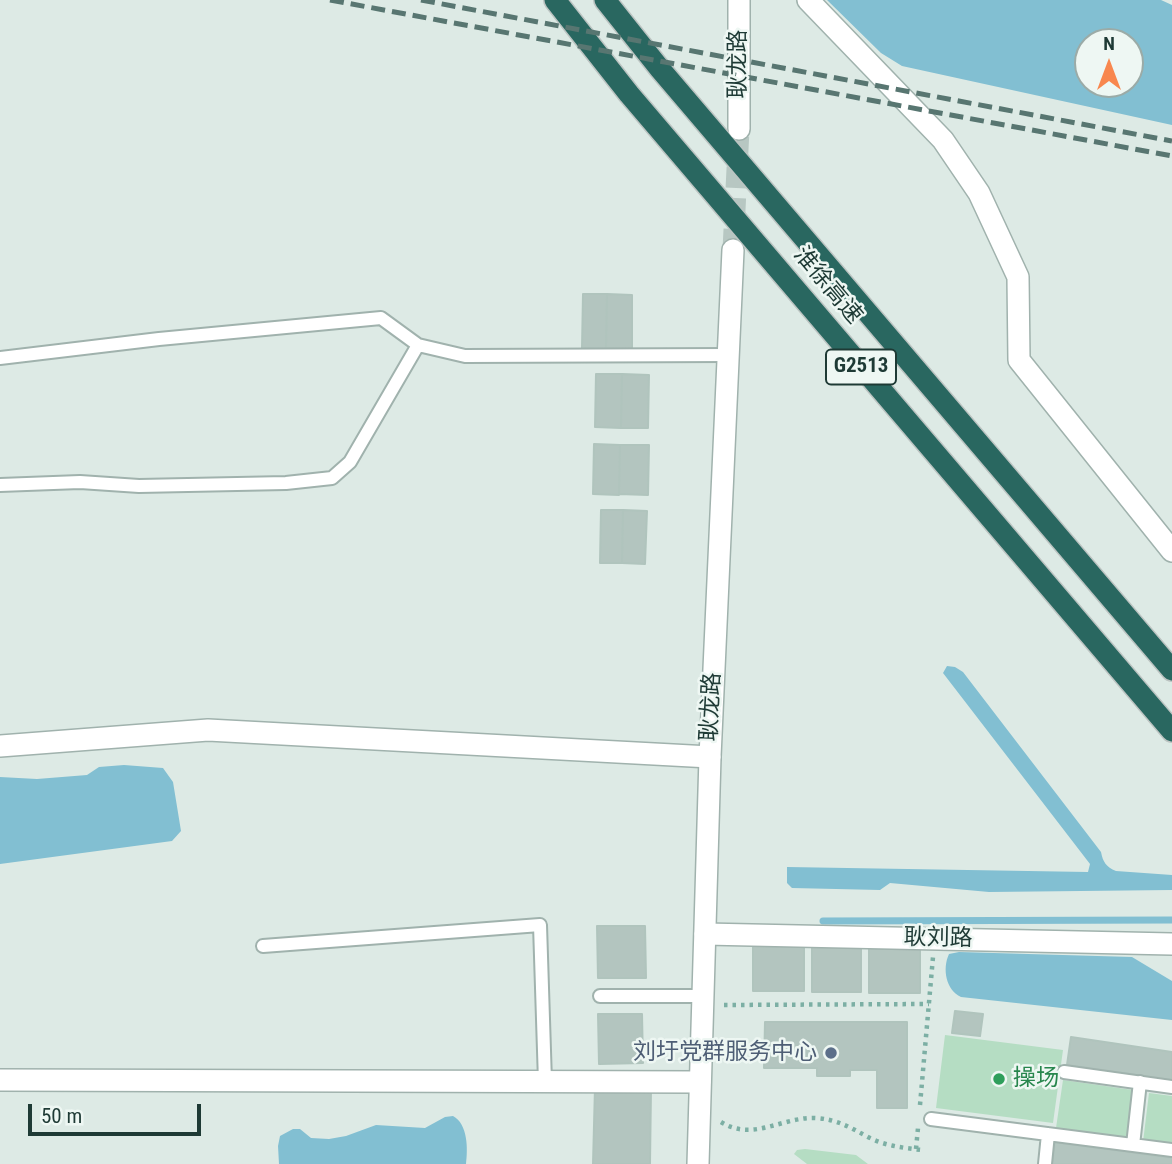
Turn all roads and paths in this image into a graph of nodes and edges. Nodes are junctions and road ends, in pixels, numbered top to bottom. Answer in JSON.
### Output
{"nodes":[{"id":1,"x":555,"y":0,"type":"edge"},
{"id":2,"x":605,"y":0,"type":"edge"},
{"id":3,"x":739,"y":0,"type":"edge"},
{"id":4,"x":808,"y":0,"type":"edge"},
{"id":5,"x":739,"y":129,"type":"tunnel mouth"},
{"id":6,"x":733,"y":250,"type":"tunnel mouth"},
{"id":7,"x":418,"y":345,"type":"junction"},
{"id":8,"x":728,"y":355,"type":"junction"},
{"id":9,"x":0,"y":358,"type":"edge"},
{"id":10,"x":0,"y":485,"type":"edge"},
{"id":11,"x":1172,"y":551,"type":"edge"},
{"id":12,"x":1172,"y":670,"type":"edge"},
{"id":13,"x":1172,"y":731,"type":"edge"},
{"id":14,"x":0,"y":746,"type":"edge"},
{"id":15,"x":710,"y":757,"type":"junction"},
{"id":16,"x":705,"y":934,"type":"junction"},
{"id":17,"x":935,"y":939,"type":"junction"},
{"id":18,"x":1172,"y":944,"type":"edge"},
{"id":19,"x":263,"y":946,"type":"dead end"},
{"id":20,"x":600,"y":996,"type":"dead end"},
{"id":21,"x":702,"y":1000,"type":"junction"},
{"id":22,"x":929,"y":1004,"type":"junction"},
{"id":23,"x":1064,"y":1072,"type":"dead end"},
{"id":24,"x":0,"y":1080,"type":"edge"},
{"id":25,"x":545,"y":1082,"type":"junction"},
{"id":26,"x":700,"y":1082,"type":"junction"},
{"id":27,"x":1140,"y":1082,"type":"junction"},
{"id":28,"x":1172,"y":1087,"type":"edge"},
{"id":29,"x":699,"y":1108,"type":"junction"},
{"id":30,"x":925,"y":1116,"type":"joint"},
{"id":31,"x":918,"y":1126,"type":"dead end"},
{"id":32,"x":1048,"y":1134,"type":"junction"},
{"id":33,"x":1133,"y":1145,"type":"junction"},
{"id":34,"x":1172,"y":1150,"type":"edge"},
{"id":35,"x":698,"y":1164,"type":"edge"},
{"id":36,"x":1045,"y":1164,"type":"edge"}],
"edges":[{"from":1,"to":13,"type":"highway","name":"淮徐高速","number":"G2513"},
{"from":2,"to":12,"type":"highway","name":"淮徐高速","number":"G2513"},
{"from":3,"to":5,"type":"street","name":"耿龙路"},
{"from":4,"to":11,"type":"street"},
{"from":6,"to":8,"type":"street","name":"耿龙路"},
{"from":7,"to":8,"type":"lane"},
{"from":7,"to":9,"type":"lane"},
{"from":7,"to":10,"type":"lane"},
{"from":8,"to":15,"type":"street","name":"耿龙路"},
{"from":14,"to":15,"type":"street"},
{"from":15,"to":16,"type":"street","name":"耿龙路"},
{"from":16,"to":17,"type":"street","name":"耿刘路"},
{"from":16,"to":21,"type":"street","name":"耿龙路"},
{"from":17,"to":18,"type":"street","name":"耿刘路"},
{"from":17,"to":22,"type":"path"},
{"from":19,"to":25,"type":"lane"},
{"from":20,"to":21,"type":"lane"},
{"from":21,"to":22,"type":"path"},
{"from":21,"to":26,"type":"street","name":"耿龙路"},
{"from":22,"to":30,"type":"path"},
{"from":23,"to":27,"type":"lane"},
{"from":24,"to":25,"type":"street"},
{"from":25,"to":26,"type":"street"},
{"from":26,"to":29,"type":"street","name":"耿龙路"},
{"from":27,"to":28,"type":"lane"},
{"from":27,"to":33,"type":"lane"},
{"from":29,"to":31,"type":"path"},
{"from":29,"to":35,"type":"street","name":"耿龙路"},
{"from":30,"to":32,"type":"lane"},
{"from":32,"to":33,"type":"lane"},
{"from":32,"to":36,"type":"lane"},
{"from":33,"to":34,"type":"lane"}]}
